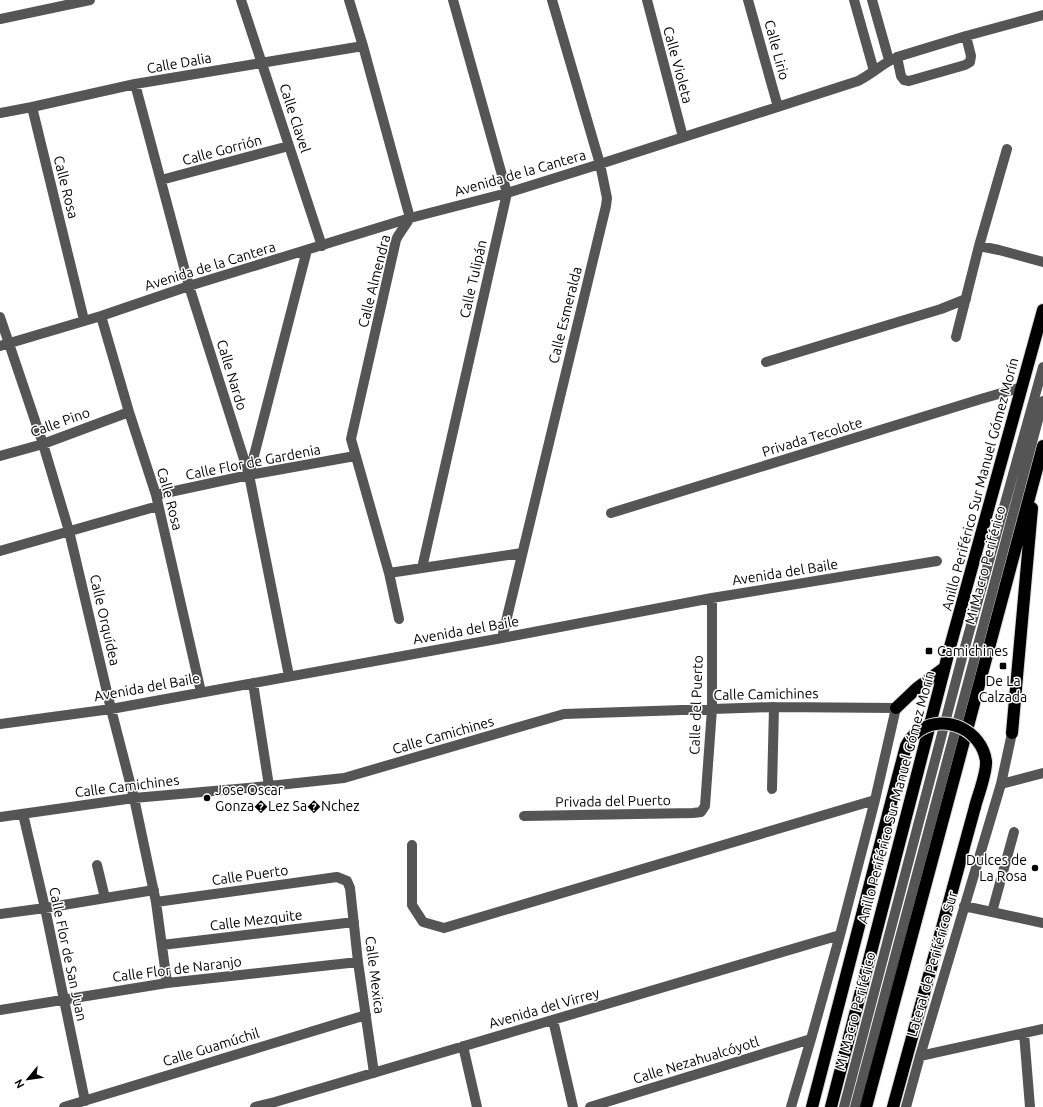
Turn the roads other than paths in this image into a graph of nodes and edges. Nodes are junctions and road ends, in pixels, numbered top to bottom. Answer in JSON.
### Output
{"nodes":[{"id":1,"x":90,"y":0,"type":"edge"},
{"id":2,"x":241,"y":0,"type":"edge"},
{"id":3,"x":349,"y":0,"type":"edge"},
{"id":4,"x":453,"y":0,"type":"edge"},
{"id":5,"x":552,"y":0,"type":"edge"},
{"id":6,"x":647,"y":0,"type":"edge"},
{"id":7,"x":748,"y":0,"type":"edge"},
{"id":8,"x":854,"y":0,"type":"edge"},
{"id":9,"x":872,"y":0,"type":"edge"},
{"id":10,"x":1043,"y":15,"type":"edge"},
{"id":11,"x":0,"y":19,"type":"edge"},
{"id":12,"x":966,"y":36,"type":"junction"},
{"id":13,"x":363,"y":46,"type":"junction"},
{"id":14,"x":893,"y":59,"type":"junction"},
{"id":15,"x":262,"y":63,"type":"junction"},
{"id":16,"x":874,"y":71,"type":"junction"},
{"id":17,"x":136,"y":84,"type":"junction"},
{"id":18,"x":32,"y":107,"type":"junction"},
{"id":19,"x":778,"y":107,"type":"junction"},
{"id":20,"x":0,"y":113,"type":"edge"},
{"id":21,"x":683,"y":138,"type":"junction"},
{"id":22,"x":289,"y":146,"type":"junction"},
{"id":23,"x":1007,"y":149,"type":"dead end"},
{"id":24,"x":600,"y":164,"type":"junction"},
{"id":25,"x":161,"y":180,"type":"junction"},
{"id":26,"x":507,"y":193,"type":"junction"},
{"id":27,"x":410,"y":218,"type":"junction"},
{"id":28,"x":322,"y":246,"type":"junction"},
{"id":29,"x":979,"y":246,"type":"junction"},
{"id":30,"x":307,"y":250,"type":"junction"},
{"id":31,"x":1043,"y":262,"type":"edge"},
{"id":32,"x":189,"y":286,"type":"junction"},
{"id":33,"x":966,"y":299,"type":"junction"},
{"id":34,"x":1043,"y":310,"type":"edge"},
{"id":35,"x":101,"y":316,"type":"junction"},
{"id":36,"x":0,"y":317,"type":"edge"},
{"id":37,"x":84,"y":320,"type":"junction"},
{"id":38,"x":956,"y":337,"type":"dead end"},
{"id":39,"x":5,"y":345,"type":"edge"},
{"id":40,"x":766,"y":362,"type":"dead end"},
{"id":41,"x":1043,"y":367,"type":"edge"},
{"id":42,"x":1022,"y":387,"type":"junction"},
{"id":43,"x":1043,"y":401,"type":"edge"},
{"id":44,"x":129,"y":412,"type":"junction"},
{"id":45,"x":42,"y":444,"type":"junction"},
{"id":46,"x":1043,"y":446,"type":"edge"},
{"id":47,"x":0,"y":456,"type":"edge"},
{"id":48,"x":355,"y":456,"type":"junction"},
{"id":49,"x":1039,"y":473,"type":"edge"},
{"id":50,"x":249,"y":475,"type":"junction"},
{"id":51,"x":156,"y":495,"type":"junction"},
{"id":52,"x":158,"y":506,"type":"junction"},
{"id":53,"x":610,"y":513,"type":"dead end"},
{"id":54,"x":69,"y":531,"type":"junction"},
{"id":55,"x":0,"y":551,"type":"edge"},
{"id":56,"x":522,"y":553,"type":"junction"},
{"id":57,"x":937,"y":561,"type":"dead end"},
{"id":58,"x":422,"y":568,"type":"junction"},
{"id":59,"x":389,"y":573,"type":"junction"},
{"id":60,"x":712,"y":598,"type":"junction"},
{"id":61,"x":399,"y":619,"type":"dead end"},
{"id":62,"x":502,"y":638,"type":"junction"},
{"id":63,"x":944,"y":668,"type":"junction"},
{"id":64,"x":289,"y":676,"type":"junction"},
{"id":65,"x":253,"y":683,"type":"junction"},
{"id":66,"x":201,"y":692,"type":"junction"},
{"id":67,"x":774,"y":707,"type":"junction"},
{"id":68,"x":712,"y":708,"type":"junction"},
{"id":69,"x":896,"y":708,"type":"junction"},
{"id":70,"x":111,"y":709,"type":"junction"},
{"id":71,"x":0,"y":723,"type":"edge"},
{"id":72,"x":1012,"y":733,"type":"joint"},
{"id":73,"x":1043,"y":773,"type":"edge"},
{"id":74,"x":1001,"y":784,"type":"junction"},
{"id":75,"x":269,"y":786,"type":"junction"},
{"id":76,"x":772,"y":789,"type":"dead end"},
{"id":77,"x":134,"y":798,"type":"junction"},
{"id":78,"x":875,"y":800,"type":"junction"},
{"id":79,"x":701,"y":812,"type":"joint"},
{"id":80,"x":23,"y":814,"type":"junction"},
{"id":81,"x":524,"y":816,"type":"dead end"},
{"id":82,"x":0,"y":817,"type":"edge"},
{"id":83,"x":1014,"y":832,"type":"dead end"},
{"id":84,"x":412,"y":845,"type":"dead end"},
{"id":85,"x":97,"y":865,"type":"dead end"},
{"id":86,"x":347,"y":880,"type":"joint"},
{"id":87,"x":154,"y":890,"type":"junction"},
{"id":88,"x":105,"y":898,"type":"junction"},
{"id":89,"x":156,"y":902,"type":"junction"},
{"id":90,"x":964,"y":906,"type":"junction"},
{"id":91,"x":45,"y":908,"type":"junction"},
{"id":92,"x":992,"y":912,"type":"junction"},
{"id":93,"x":0,"y":914,"type":"edge"},
{"id":94,"x":354,"y":922,"type":"junction"},
{"id":95,"x":1043,"y":923,"type":"edge"},
{"id":96,"x":840,"y":935,"type":"junction"},
{"id":97,"x":162,"y":945,"type":"junction"},
{"id":98,"x":358,"y":962,"type":"junction"},
{"id":99,"x":167,"y":983,"type":"junction"},
{"id":100,"x":64,"y":1000,"type":"junction"},
{"id":101,"x":0,"y":1010,"type":"edge"},
{"id":102,"x":366,"y":1015,"type":"junction"},
{"id":103,"x":553,"y":1020,"type":"junction"},
{"id":104,"x":1043,"y":1029,"type":"edge"},
{"id":105,"x":1024,"y":1033,"type":"junction"},
{"id":106,"x":811,"y":1039,"type":"junction"},
{"id":107,"x":463,"y":1046,"type":"junction"},
{"id":108,"x":920,"y":1056,"type":"junction"},
{"id":109,"x":374,"y":1073,"type":"junction"},
{"id":110,"x":85,"y":1101,"type":"junction"},
{"id":111,"x":276,"y":1105,"type":"edge"},
{"id":112,"x":64,"y":1107,"type":"edge"},
{"id":113,"x":255,"y":1107,"type":"edge"},
{"id":114,"x":477,"y":1107,"type":"edge"},
{"id":115,"x":573,"y":1107,"type":"edge"},
{"id":116,"x":590,"y":1107,"type":"edge"},
{"id":117,"x":791,"y":1107,"type":"edge"},
{"id":118,"x":812,"y":1107,"type":"edge"},
{"id":119,"x":831,"y":1107,"type":"edge"},
{"id":120,"x":844,"y":1107,"type":"edge"},
{"id":121,"x":855,"y":1107,"type":"edge"},
{"id":122,"x":866,"y":1107,"type":"edge"},
{"id":123,"x":893,"y":1107,"type":"edge"},
{"id":124,"x":906,"y":1107,"type":"edge"},
{"id":125,"x":1030,"y":1107,"type":"edge"}],
"edges":[{"from":1,"to":11,"type":"street"},
{"from":2,"to":15,"type":"street","name":"Calle Clavel"},
{"from":3,"to":13,"type":"street"},
{"from":4,"to":26,"type":"street","name":"Calle Tulipán"},
{"from":5,"to":24,"type":"street","name":"Calle Esmeralda"},
{"from":6,"to":21,"type":"street","name":"Calle Violeta"},
{"from":7,"to":19,"type":"street","name":"Calle Lirio"},
{"from":8,"to":16,"type":"street"},
{"from":9,"to":14,"type":"street"},
{"from":10,"to":12,"type":"street","name":"Avenida de la Cantera"},
{"from":12,"to":14,"type":"street","name":"Avenida de la Cantera"},
{"from":12,"to":14,"type":"street"},
{"from":13,"to":15,"type":"street","name":"Calle Dalia"},
{"from":13,"to":27,"type":"street"},
{"from":14,"to":16,"type":"street","name":"Avenida de la Cantera"},
{"from":15,"to":17,"type":"street","name":"Calle Dalia"},
{"from":15,"to":22,"type":"street","name":"Calle Clavel"},
{"from":16,"to":19,"type":"street","name":"Avenida de la Cantera"},
{"from":17,"to":18,"type":"street","name":"Calle Dalia"},
{"from":17,"to":25,"type":"street","name":"Calle Nardo"},
{"from":18,"to":20,"type":"street","name":"Calle Dalia"},
{"from":18,"to":37,"type":"street","name":"Calle Rosa"},
{"from":19,"to":21,"type":"street","name":"Avenida de la Cantera"},
{"from":21,"to":24,"type":"street","name":"Avenida de la Cantera"},
{"from":22,"to":25,"type":"street","name":"Calle Gorrión"},
{"from":22,"to":28,"type":"street","name":"Calle Clavel"},
{"from":23,"to":29,"type":"street"},
{"from":24,"to":26,"type":"street","name":"Avenida de la Cantera"},
{"from":24,"to":56,"type":"street","name":"Calle Esmeralda"},
{"from":25,"to":32,"type":"street","name":"Calle Nardo"},
{"from":26,"to":27,"type":"street","name":"Avenida de la Cantera"},
{"from":26,"to":58,"type":"street","name":"Calle Tulipán"},
{"from":27,"to":28,"type":"street","name":"Avenida de la Cantera"},
{"from":27,"to":48,"type":"street","name":"Calle Almendra"},
{"from":28,"to":30,"type":"street","name":"Avenida de la Cantera"},
{"from":29,"to":31,"type":"street"},
{"from":29,"to":33,"type":"street"},
{"from":30,"to":32,"type":"street","name":"Avenida de la Cantera"},
{"from":30,"to":50,"type":"street"},
{"from":32,"to":35,"type":"street","name":"Avenida de la Cantera"},
{"from":32,"to":50,"type":"street","name":"Calle Nardo"},
{"from":33,"to":38,"type":"street"},
{"from":33,"to":40,"type":"street"},
{"from":34,"to":42,"type":"highway","name":"Anillo Periférico Sur Manuel Gómez Morín"},
{"from":35,"to":37,"type":"street","name":"Avenida de la Cantera"},
{"from":35,"to":44,"type":"street","name":"Calle Rosa"},
{"from":36,"to":39,"type":"street","name":"Calle Orquídea"},
{"from":37,"to":39,"type":"street","name":"Avenida de la Cantera"},
{"from":39,"to":45,"type":"street","name":"Calle Orquídea"},
{"from":41,"to":120,"type":"street","name":"Mi Macro Periférico"},
{"from":42,"to":53,"type":"street","name":"Privada Tecolote"},
{"from":42,"to":63,"type":"highway","name":"Anillo Periférico Sur Manuel Gómez Morín"},
{"from":43,"to":121,"type":"street","name":"Mi Macro Periférico"},
{"from":44,"to":45,"type":"street","name":"Calle Pino"},
{"from":44,"to":51,"type":"street","name":"Calle Rosa"},
{"from":45,"to":47,"type":"street","name":"Calle Pino"},
{"from":45,"to":54,"type":"street","name":"Calle Orquídea"},
{"from":46,"to":49,"type":"highway"},
{"from":48,"to":50,"type":"street","name":"Calle Flor de Gardenia"},
{"from":48,"to":59,"type":"street","name":"Calle Almendra"},
{"from":49,"to":72,"type":"highway"},
{"from":49,"to":122,"type":"highway"},
{"from":50,"to":51,"type":"street","name":"Calle Flor de Gardenia"},
{"from":50,"to":64,"type":"street","name":"Calle Nardo"},
{"from":51,"to":52,"type":"street","name":"Calle Rosa"},
{"from":52,"to":54,"type":"street"},
{"from":52,"to":66,"type":"street","name":"Calle Rosa"},
{"from":54,"to":55,"type":"street"},
{"from":54,"to":70,"type":"street","name":"Calle Orquídea"},
{"from":56,"to":58,"type":"street"},
{"from":56,"to":62,"type":"street","name":"Calle Esmeralda"},
{"from":57,"to":60,"type":"street","name":"Avenida del Baile"},
{"from":58,"to":59,"type":"street"},
{"from":59,"to":61,"type":"street","name":"Calle Almendra"},
{"from":60,"to":62,"type":"street","name":"Avenida del Baile"},
{"from":60,"to":68,"type":"street","name":"Calle del Puerto"},
{"from":62,"to":64,"type":"street","name":"Avenida del Baile"},
{"from":63,"to":69,"type":"highway"},
{"from":63,"to":119,"type":"highway","name":"Anillo Periférico Sur Manuel Gómez Morín"},
{"from":64,"to":65,"type":"street","name":"Avenida del Baile"},
{"from":65,"to":66,"type":"street","name":"Avenida del Baile"},
{"from":65,"to":75,"type":"street"},
{"from":66,"to":70,"type":"street","name":"Avenida del Baile"},
{"from":67,"to":68,"type":"street","name":"Calle Camichines"},
{"from":67,"to":69,"type":"street","name":"Calle Camichines"},
{"from":67,"to":76,"type":"street"},
{"from":68,"to":75,"type":"street","name":"Calle Camichines"},
{"from":68,"to":79,"type":"street","name":"Calle del Puerto"},
{"from":69,"to":78,"type":"street"},
{"from":70,"to":71,"type":"street","name":"Avenida del Baile"},
{"from":70,"to":77,"type":"street","name":"Calle Orquídea"},
{"from":72,"to":74,"type":"street","name":"Lateral de Periférico Sur"},
{"from":73,"to":74,"type":"street"},
{"from":74,"to":90,"type":"street","name":"Lateral de Periférico Sur"},
{"from":75,"to":77,"type":"street","name":"Calle Camichines"},
{"from":77,"to":80,"type":"street","name":"Calle Camichines"},
{"from":77,"to":87,"type":"street","name":"Calle Orquídea"},
{"from":78,"to":84,"type":"street"},
{"from":78,"to":96,"type":"street"},
{"from":79,"to":81,"type":"street","name":"Privada del Puerto"},
{"from":80,"to":82,"type":"street","name":"Calle Camichines"},
{"from":80,"to":91,"type":"street","name":"Calle Flor de San Juan"},
{"from":83,"to":92,"type":"street"},
{"from":85,"to":88,"type":"street"},
{"from":86,"to":89,"type":"street","name":"Calle Puerto"},
{"from":86,"to":94,"type":"street","name":"Calle Mexica"},
{"from":87,"to":88,"type":"street"},
{"from":87,"to":89,"type":"street","name":"Calle Orquídea"},
{"from":88,"to":91,"type":"street"},
{"from":89,"to":97,"type":"street","name":"Calle Orquídea"},
{"from":90,"to":92,"type":"street"},
{"from":90,"to":108,"type":"street","name":"Lateral de Periférico Sur"},
{"from":91,"to":93,"type":"street"},
{"from":91,"to":100,"type":"street","name":"Calle Flor de San Juan"},
{"from":92,"to":95,"type":"street"},
{"from":94,"to":97,"type":"street","name":"Calle Mezquite"},
{"from":94,"to":98,"type":"street","name":"Calle Mexica"},
{"from":96,"to":103,"type":"street","name":"Avenida del Virrey"},
{"from":96,"to":106,"type":"street"},
{"from":97,"to":99,"type":"street","name":"Calle Orquídea"},
{"from":98,"to":99,"type":"street","name":"Calle Flor de Naranjo"},
{"from":98,"to":102,"type":"street","name":"Calle Mexica"},
{"from":99,"to":100,"type":"street","name":"Calle Flor de Naranjo"},
{"from":100,"to":101,"type":"street","name":"Calle Flor de Naranjo"},
{"from":100,"to":110,"type":"street","name":"Calle Flor de San Juan"},
{"from":102,"to":109,"type":"street","name":"Calle Mexica"},
{"from":102,"to":110,"type":"street","name":"Calle Guamúchil"},
{"from":103,"to":107,"type":"street","name":"Avenida del Virrey"},
{"from":103,"to":115,"type":"street"},
{"from":104,"to":105,"type":"street"},
{"from":105,"to":108,"type":"street"},
{"from":105,"to":125,"type":"street"},
{"from":106,"to":116,"type":"street","name":"Calle Nezahualcóyotl"},
{"from":106,"to":117,"type":"street"},
{"from":107,"to":109,"type":"street","name":"Avenida del Virrey"},
{"from":107,"to":114,"type":"street"},
{"from":108,"to":124,"type":"street","name":"Lateral de Periférico Sur"},
{"from":109,"to":111,"type":"street","name":"Avenida del Virrey"},
{"from":110,"to":112,"type":"street","name":"Calle Guamúchil"},
{"from":111,"to":113,"type":"street","name":"Avenida del Virrey"},
{"from":118,"to":123,"type":"highway","bridge":true}]}
